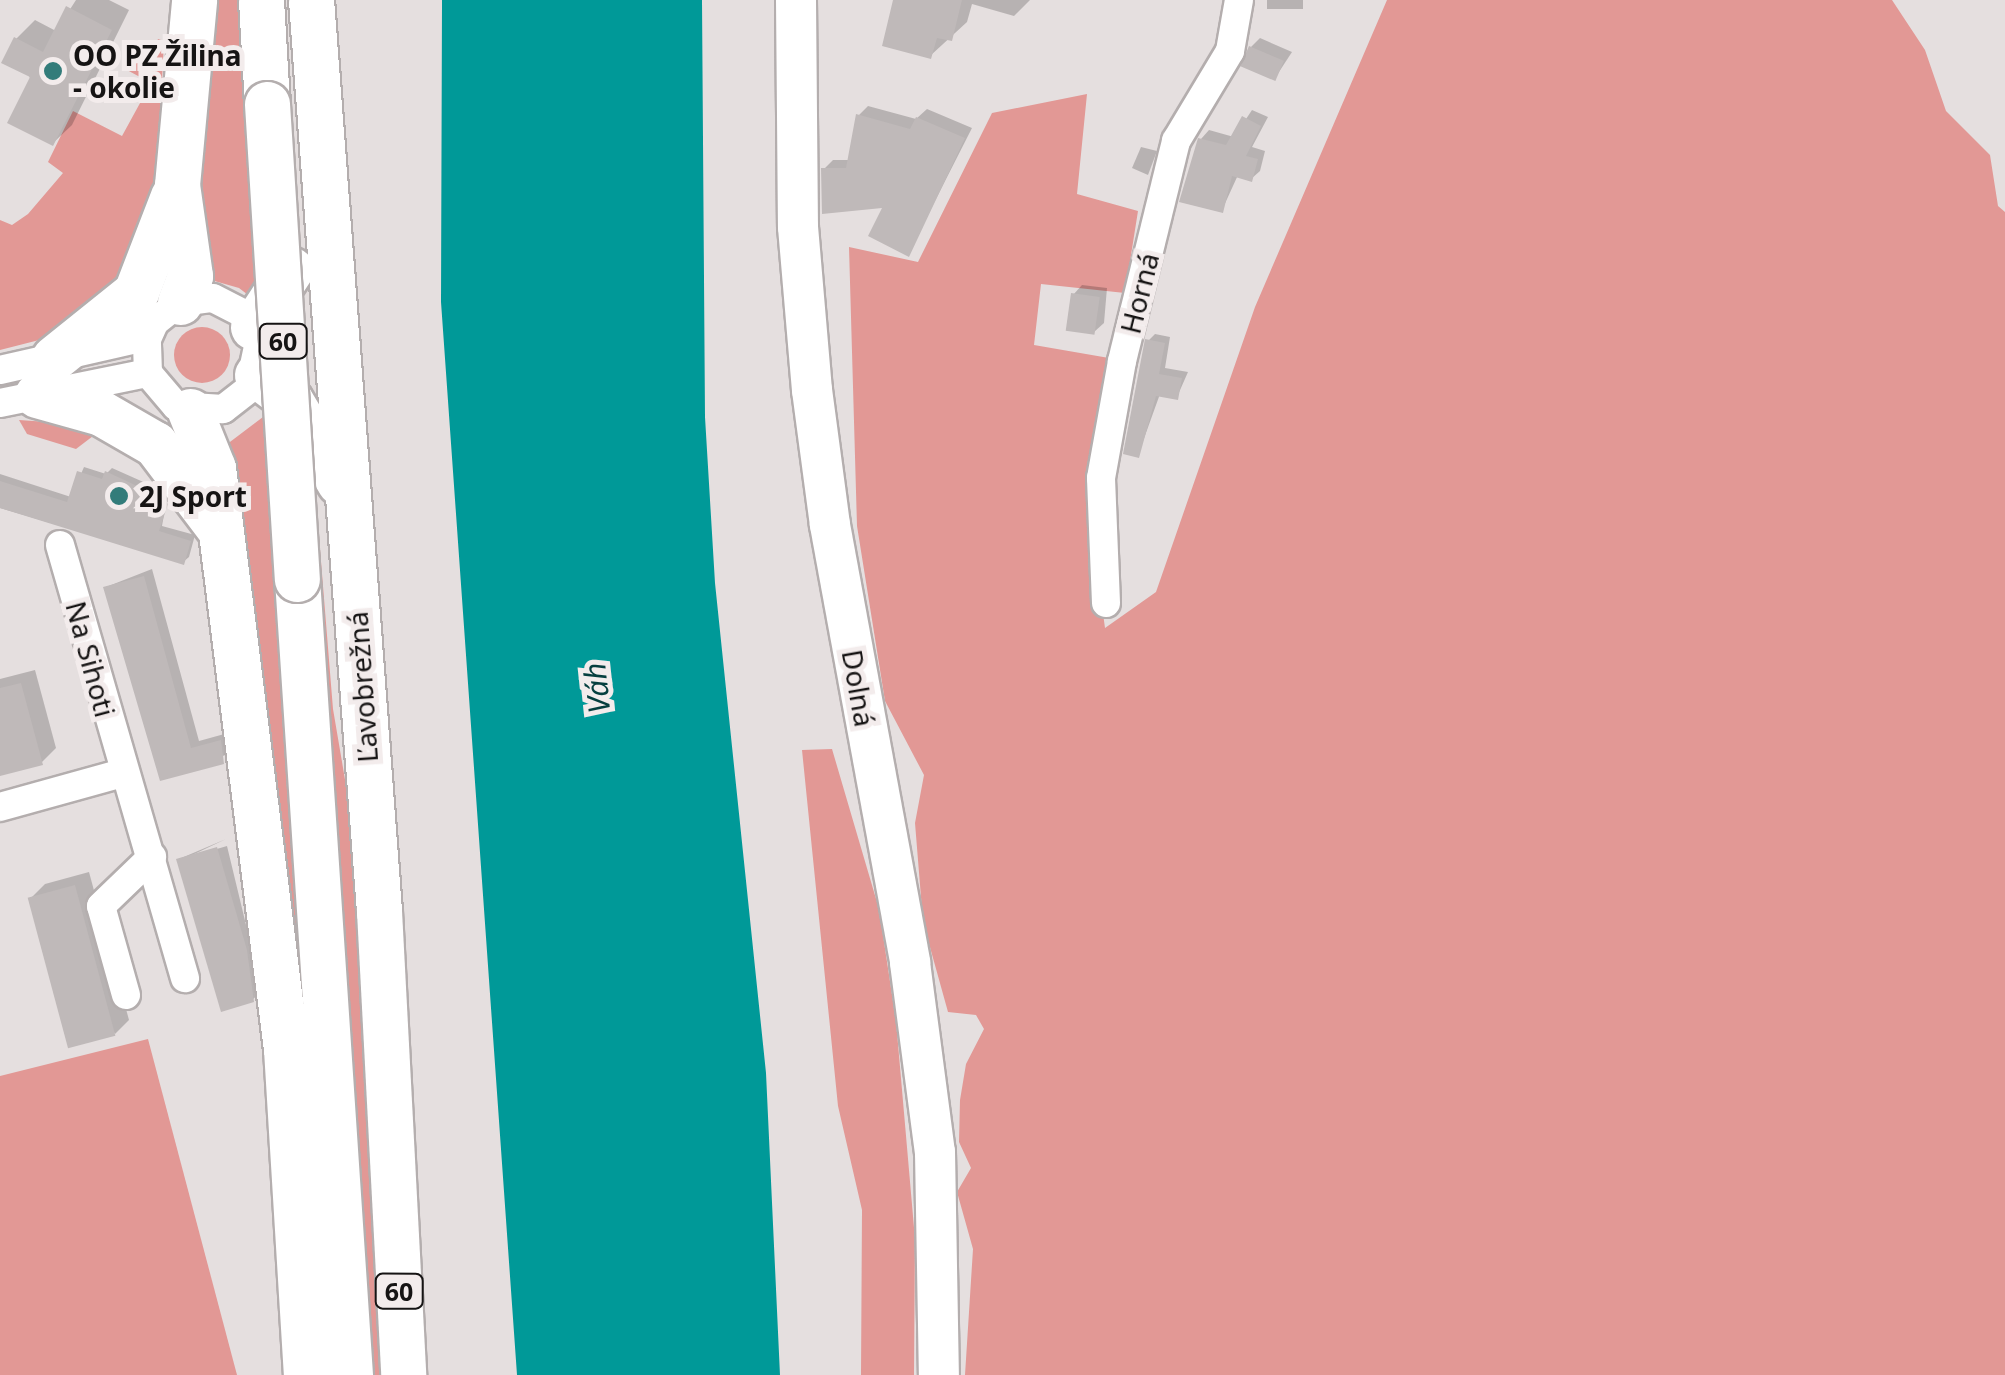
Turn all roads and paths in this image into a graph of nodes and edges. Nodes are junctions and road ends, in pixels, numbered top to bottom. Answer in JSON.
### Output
{"nodes":[{"id":1,"x":194,"y":0,"type":"edge"},
{"id":2,"x":260,"y":0,"type":"edge"},
{"id":3,"x":311,"y":0,"type":"edge"},
{"id":4,"x":796,"y":0,"type":"edge"},
{"id":5,"x":1239,"y":0,"type":"edge"},
{"id":6,"x":324,"y":167,"type":"junction"},
{"id":7,"x":178,"y":185,"type":"junction"},
{"id":8,"x":167,"y":313,"type":"junction"},
{"id":9,"x":253,"y":327,"type":"junction"},
{"id":10,"x":0,"y":370,"type":"edge"},
{"id":11,"x":148,"y":373,"type":"junction"},
{"id":12,"x":256,"y":374,"type":"junction"},
{"id":13,"x":30,"y":385,"type":"edge"},
{"id":14,"x":190,"y":411,"type":"junction"},
{"id":15,"x":347,"y":497,"type":"junction"},
{"id":16,"x":219,"y":528,"type":"junction"},
{"id":17,"x":60,"y":545,"type":"dead end"},
{"id":18,"x":1106,"y":603,"type":"dead end"},
{"id":19,"x":122,"y":773,"type":"junction"},
{"id":20,"x":0,"y":807,"type":"edge"},
{"id":21,"x":152,"y":856,"type":"junction"},
{"id":22,"x":185,"y":978,"type":"dead end"},
{"id":23,"x":126,"y":995,"type":"dead end"},
{"id":24,"x":306,"y":1375,"type":"edge"},
{"id":25,"x":350,"y":1375,"type":"edge"},
{"id":26,"x":403,"y":1375,"type":"edge"},
{"id":27,"x":939,"y":1375,"type":"edge"}],
"edges":[{"from":1,"to":7,"type":"main road"},
{"from":2,"to":25,"type":"main road","name":"Ľavobrežná","number":"60","bridge":true},
{"from":3,"to":6,"type":"main road","name":"Ľavobrežná","number":"60"},
{"from":4,"to":27,"type":"main road","name":"Dolná"},
{"from":5,"to":18,"type":"street","name":"Horná"},
{"from":6,"to":9,"type":"main road"},
{"from":6,"to":15,"type":"main road","name":"Ľavobrežná","number":"60"},
{"from":7,"to":8,"type":"main road"},
{"from":7,"to":13,"type":"main road"},
{"from":8,"to":9,"type":"street"},
{"from":8,"to":11,"type":"street"},
{"from":8,"to":13,"type":"street"},
{"from":9,"to":12,"type":"street"},
{"from":10,"to":13,"type":"street"},
{"from":11,"to":13,"type":"street"},
{"from":11,"to":14,"type":"street"},
{"from":12,"to":14,"type":"street"},
{"from":12,"to":15,"type":"main road"},
{"from":13,"to":16,"type":"main road"},
{"from":14,"to":16,"type":"main road"},
{"from":15,"to":26,"type":"main road","name":"Ľavobrežná","number":"60"},
{"from":16,"to":24,"type":"main road"},
{"from":17,"to":19,"type":"street","name":"Na Sihoti"},
{"from":19,"to":20,"type":"street"},
{"from":19,"to":21,"type":"street","name":"Na Sihoti"},
{"from":21,"to":22,"type":"street","name":"Na Sihoti"},
{"from":21,"to":23,"type":"street"}]}
